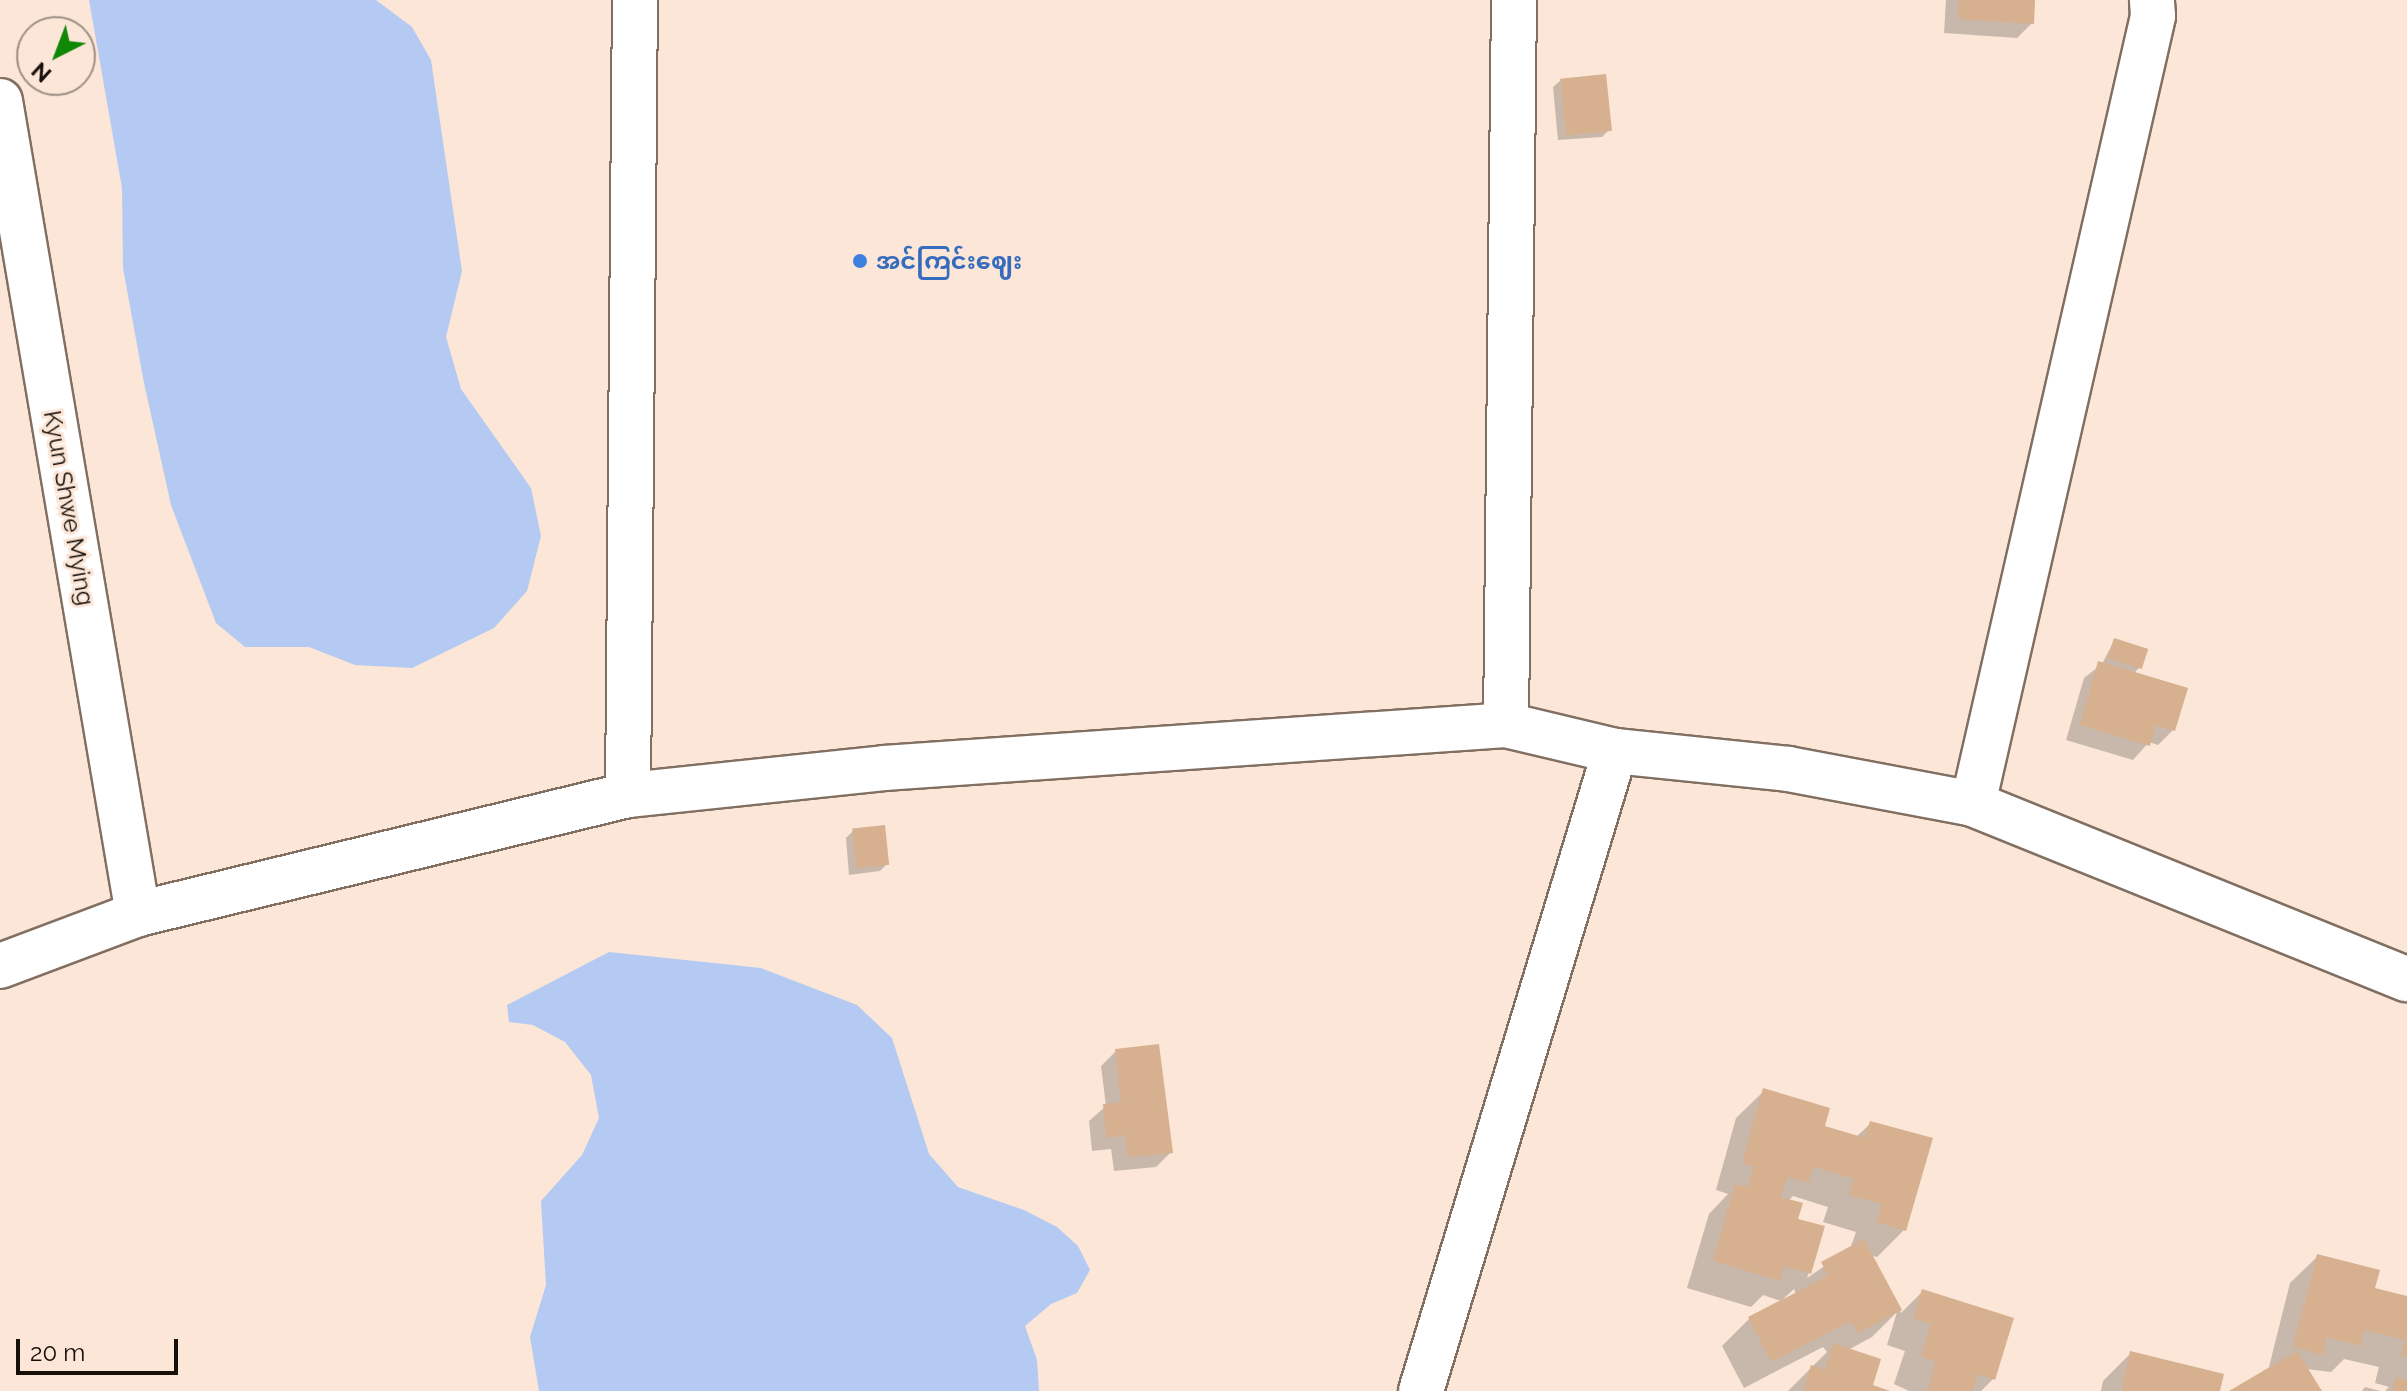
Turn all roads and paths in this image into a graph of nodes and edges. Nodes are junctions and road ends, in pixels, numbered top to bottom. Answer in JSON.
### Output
{"nodes":[{"id":1,"x":635,"y":0,"type":"edge"},
{"id":2,"x":1514,"y":0,"type":"edge"},
{"id":3,"x":2152,"y":0,"type":"edge"},
{"id":4,"x":0,"y":101,"type":"edge"},
{"id":5,"x":1506,"y":725,"type":"junction"},
{"id":6,"x":1615,"y":751,"type":"junction"},
{"id":7,"x":628,"y":795,"type":"junction"},
{"id":8,"x":1973,"y":804,"type":"junction"},
{"id":9,"x":138,"y":914,"type":"junction"},
{"id":10,"x":0,"y":966,"type":"edge"},
{"id":11,"x":2407,"y":979,"type":"edge"},
{"id":12,"x":1421,"y":1391,"type":"edge"}],
"edges":[{"from":1,"to":7,"type":"street"},
{"from":2,"to":5,"type":"street"},
{"from":3,"to":8,"type":"street"},
{"from":4,"to":9,"type":"street","name":"Kyun Shwe Mying"},
{"from":5,"to":6,"type":"street"},
{"from":5,"to":7,"type":"street"},
{"from":6,"to":8,"type":"street"},
{"from":6,"to":12,"type":"street"},
{"from":7,"to":9,"type":"street"},
{"from":8,"to":11,"type":"street"},
{"from":9,"to":10,"type":"street"}]}
